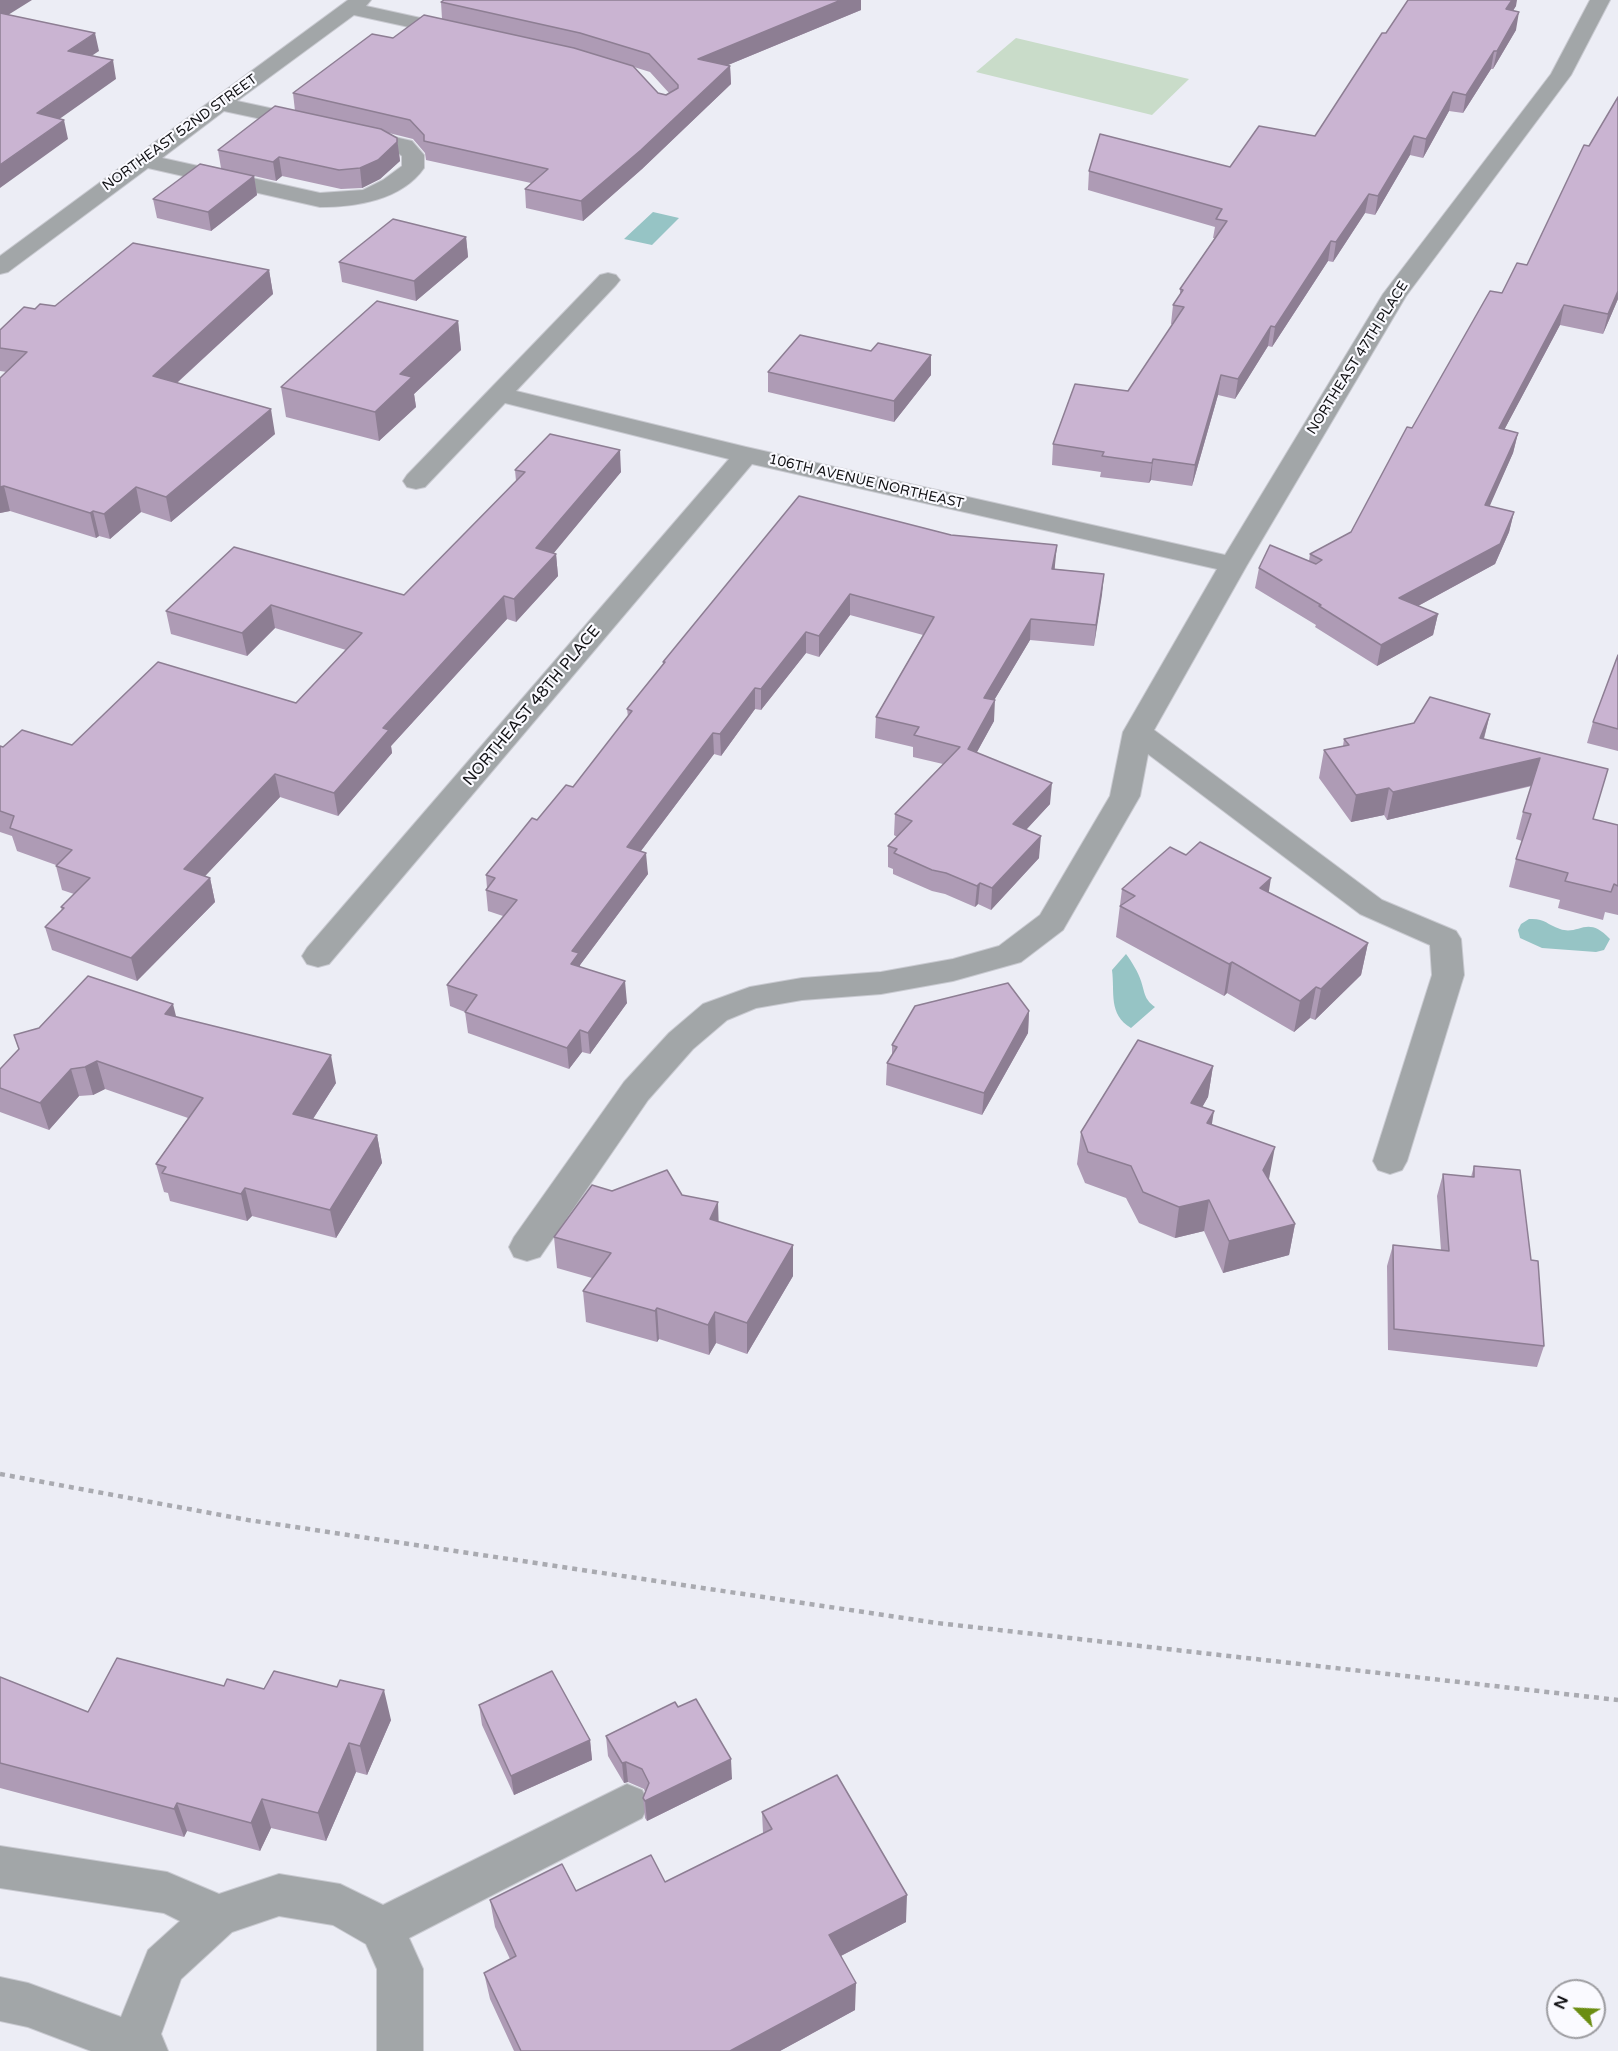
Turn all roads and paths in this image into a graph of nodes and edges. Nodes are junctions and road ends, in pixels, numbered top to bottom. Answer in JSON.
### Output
{"nodes":[{"id":1,"x":1600,"y":0,"type":"edge"},
{"id":2,"x":355,"y":4,"type":"edge"},
{"id":3,"x":477,"y":36,"type":"edge"},
{"id":4,"x":220,"y":104,"type":"junction"},
{"id":5,"x":144,"y":160,"type":"junction"},
{"id":6,"x":0,"y":267,"type":"edge"},
{"id":7,"x":608,"y":280,"type":"dead end"},
{"id":8,"x":500,"y":394,"type":"junction"},
{"id":9,"x":746,"y":455,"type":"junction"},
{"id":10,"x":416,"y":481,"type":"dead end"},
{"id":11,"x":1233,"y":565,"type":"junction"},
{"id":12,"x":1138,"y":732,"type":"junction"},
{"id":13,"x":318,"y":956,"type":"dead end"},
{"id":14,"x":1390,"y":1161,"type":"dead end"},
{"id":15,"x":527,"y":1247,"type":"dead end"},
{"id":16,"x":0,"y":1474,"type":"edge"},
{"id":17,"x":1618,"y":1701,"type":"edge"},
{"id":18,"x":627,"y":1804,"type":"dead end"},
{"id":19,"x":0,"y":1867,"type":"edge"},
{"id":20,"x":218,"y":1916,"type":"junction"},
{"id":21,"x":382,"y":1929,"type":"junction"},
{"id":22,"x":0,"y":1999,"type":"edge"},
{"id":23,"x":140,"y":2048,"type":"edge"},
{"id":24,"x":400,"y":2051,"type":"edge"}],
"edges":[{"from":1,"to":11,"type":"street","name":"NORTHEAST 47TH PLACE"},
{"from":2,"to":3,"type":"street"},
{"from":2,"to":4,"type":"street","name":"NORTHEAST 52ND STREET"},
{"from":4,"to":5,"type":"street","name":"NORTHEAST 52ND STREET"},
{"from":4,"to":5,"type":"street"},
{"from":5,"to":6,"type":"street","name":"NORTHEAST 52ND STREET"},
{"from":7,"to":8,"type":"street"},
{"from":8,"to":9,"type":"street","name":"106TH AVENUE NORTHEAST"},
{"from":8,"to":10,"type":"street"},
{"from":9,"to":11,"type":"street","name":"106TH AVENUE NORTHEAST"},
{"from":9,"to":13,"type":"street","name":"NORTHEAST 48TH PLACE"},
{"from":11,"to":12,"type":"street","name":"NORTHEAST 47TH PLACE"},
{"from":12,"to":14,"type":"street"},
{"from":12,"to":15,"type":"street","name":"NORTHEAST 47TH PLACE"},
{"from":16,"to":17,"type":"path"},
{"from":18,"to":21,"type":"street"},
{"from":19,"to":20,"type":"street"},
{"from":20,"to":21,"type":"street"},
{"from":20,"to":23,"type":"street"},
{"from":21,"to":24,"type":"street"},
{"from":22,"to":23,"type":"street"}]}
